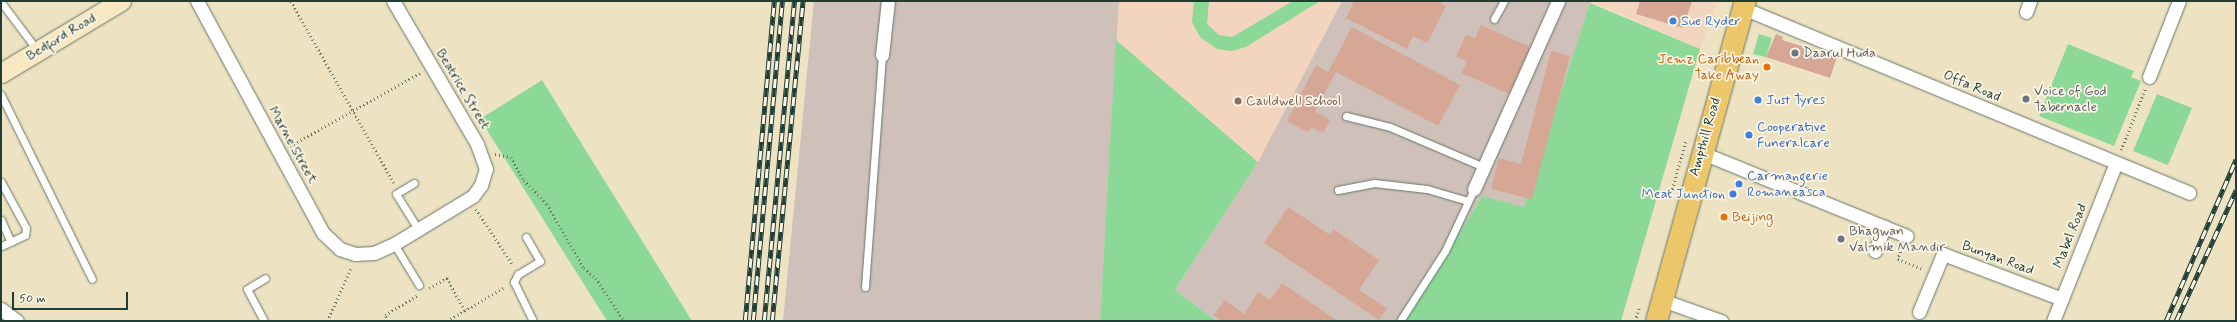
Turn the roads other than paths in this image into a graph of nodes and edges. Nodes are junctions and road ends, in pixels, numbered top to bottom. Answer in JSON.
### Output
{"nodes":[{"id":1,"x":121,"y":1,"type":"edge"},
{"id":2,"x":196,"y":1,"type":"edge"},
{"id":3,"x":393,"y":1,"type":"edge"},
{"id":4,"x":888,"y":1,"type":"edge"},
{"id":5,"x":1504,"y":1,"type":"edge"},
{"id":6,"x":1558,"y":1,"type":"edge"},
{"id":7,"x":2179,"y":1,"type":"edge"},
{"id":8,"x":1,"y":2,"type":"edge"},
{"id":9,"x":1744,"y":5,"type":"edge"},
{"id":10,"x":1494,"y":19,"type":"dead end"},
{"id":11,"x":38,"y":51,"type":"junction"},
{"id":12,"x":882,"y":55,"type":"joint"},
{"id":13,"x":1,"y":73,"type":"edge"},
{"id":14,"x":2149,"y":77,"type":"road end"},
{"id":15,"x":1,"y":95,"type":"edge"},
{"id":16,"x":1346,"y":116,"type":"dead end"},
{"id":17,"x":1700,"y":152,"type":"junction"},
{"id":18,"x":2116,"y":163,"type":"junction"},
{"id":19,"x":1484,"y":167,"type":"junction"},
{"id":20,"x":1,"y":182,"type":"edge"},
{"id":21,"x":414,"y":183,"type":"dead end"},
{"id":22,"x":1474,"y":189,"type":"joint"},
{"id":23,"x":1338,"y":190,"type":"dead end"},
{"id":24,"x":2189,"y":193,"type":"dead end"},
{"id":25,"x":471,"y":197,"type":"joint"},
{"id":26,"x":1468,"y":201,"type":"junction"},
{"id":27,"x":1,"y":220,"type":"edge"},
{"id":28,"x":1884,"y":227,"type":"junction"},
{"id":29,"x":418,"y":229,"type":"junction"},
{"id":30,"x":1907,"y":236,"type":"road end"},
{"id":31,"x":526,"y":237,"type":"dead end"},
{"id":32,"x":11,"y":242,"type":"junction"},
{"id":33,"x":394,"y":244,"type":"junction"},
{"id":34,"x":1,"y":246,"type":"edge"},
{"id":35,"x":1876,"y":250,"type":"dead end"},
{"id":36,"x":265,"y":278,"type":"dead end"},
{"id":37,"x":92,"y":279,"type":"dead end"},
{"id":38,"x":419,"y":284,"type":"dead end"},
{"id":39,"x":865,"y":287,"type":"dead end"},
{"id":40,"x":2062,"y":299,"type":"junction"},
{"id":41,"x":1662,"y":300,"type":"junction"},
{"id":42,"x":1,"y":309,"type":"edge"},
{"id":43,"x":1919,"y":312,"type":"dead end"},
{"id":44,"x":17,"y":321,"type":"edge"},
{"id":45,"x":264,"y":321,"type":"edge"},
{"id":46,"x":533,"y":321,"type":"edge"},
{"id":47,"x":1400,"y":321,"type":"edge"},
{"id":48,"x":1656,"y":321,"type":"edge"},
{"id":49,"x":1721,"y":321,"type":"edge"},
{"id":50,"x":2052,"y":321,"type":"edge"}],
"edges":[{"from":1,"to":11,"type":"main road","name":"Bedford Road"},
{"from":2,"to":33,"type":"street","name":"Marne Street"},
{"from":3,"to":25,"type":"street","name":"Beatrice Street"},
{"from":4,"to":12,"type":"street"},
{"from":5,"to":10,"type":"lane"},
{"from":6,"to":19,"type":"street"},
{"from":7,"to":14,"type":"street"},
{"from":8,"to":11,"type":"lane"},
{"from":9,"to":17,"type":"main road","name":"Ampthill Road"},
{"from":9,"to":18,"type":"street","name":"Offa Road"},
{"from":11,"to":13,"type":"main road","name":"Bedford Road"},
{"from":12,"to":39,"type":"lane"},
{"from":15,"to":37,"type":"lane"},
{"from":16,"to":19,"type":"lane"},
{"from":17,"to":28,"type":"street"},
{"from":17,"to":41,"type":"main road","name":"Ampthill Road"},
{"from":18,"to":24,"type":"street","name":"Offa Road"},
{"from":18,"to":40,"type":"street","name":"Mabel Road"},
{"from":19,"to":22,"type":"street"},
{"from":20,"to":32,"type":"lane"},
{"from":21,"to":29,"type":"lane"},
{"from":22,"to":26,"type":"lane"},
{"from":23,"to":26,"type":"lane"},
{"from":25,"to":29,"type":"street","name":"Marne Street"},
{"from":26,"to":47,"type":"lane"},
{"from":27,"to":32,"type":"lane"},
{"from":28,"to":30,"type":"street"},
{"from":28,"to":35,"type":"street"},
{"from":29,"to":33,"type":"street","name":"Marne Street"},
{"from":31,"to":46,"type":"lane"},
{"from":32,"to":34,"type":"lane"},
{"from":33,"to":38,"type":"lane"},
{"from":36,"to":45,"type":"lane"},
{"from":40,"to":43,"type":"street","name":"Bunyan Road"},
{"from":40,"to":50,"type":"street","name":"Mabel Road"},
{"from":41,"to":48,"type":"main road","name":"Ampthill Road"},
{"from":41,"to":49,"type":"street"},
{"from":42,"to":44,"type":"street"}]}
